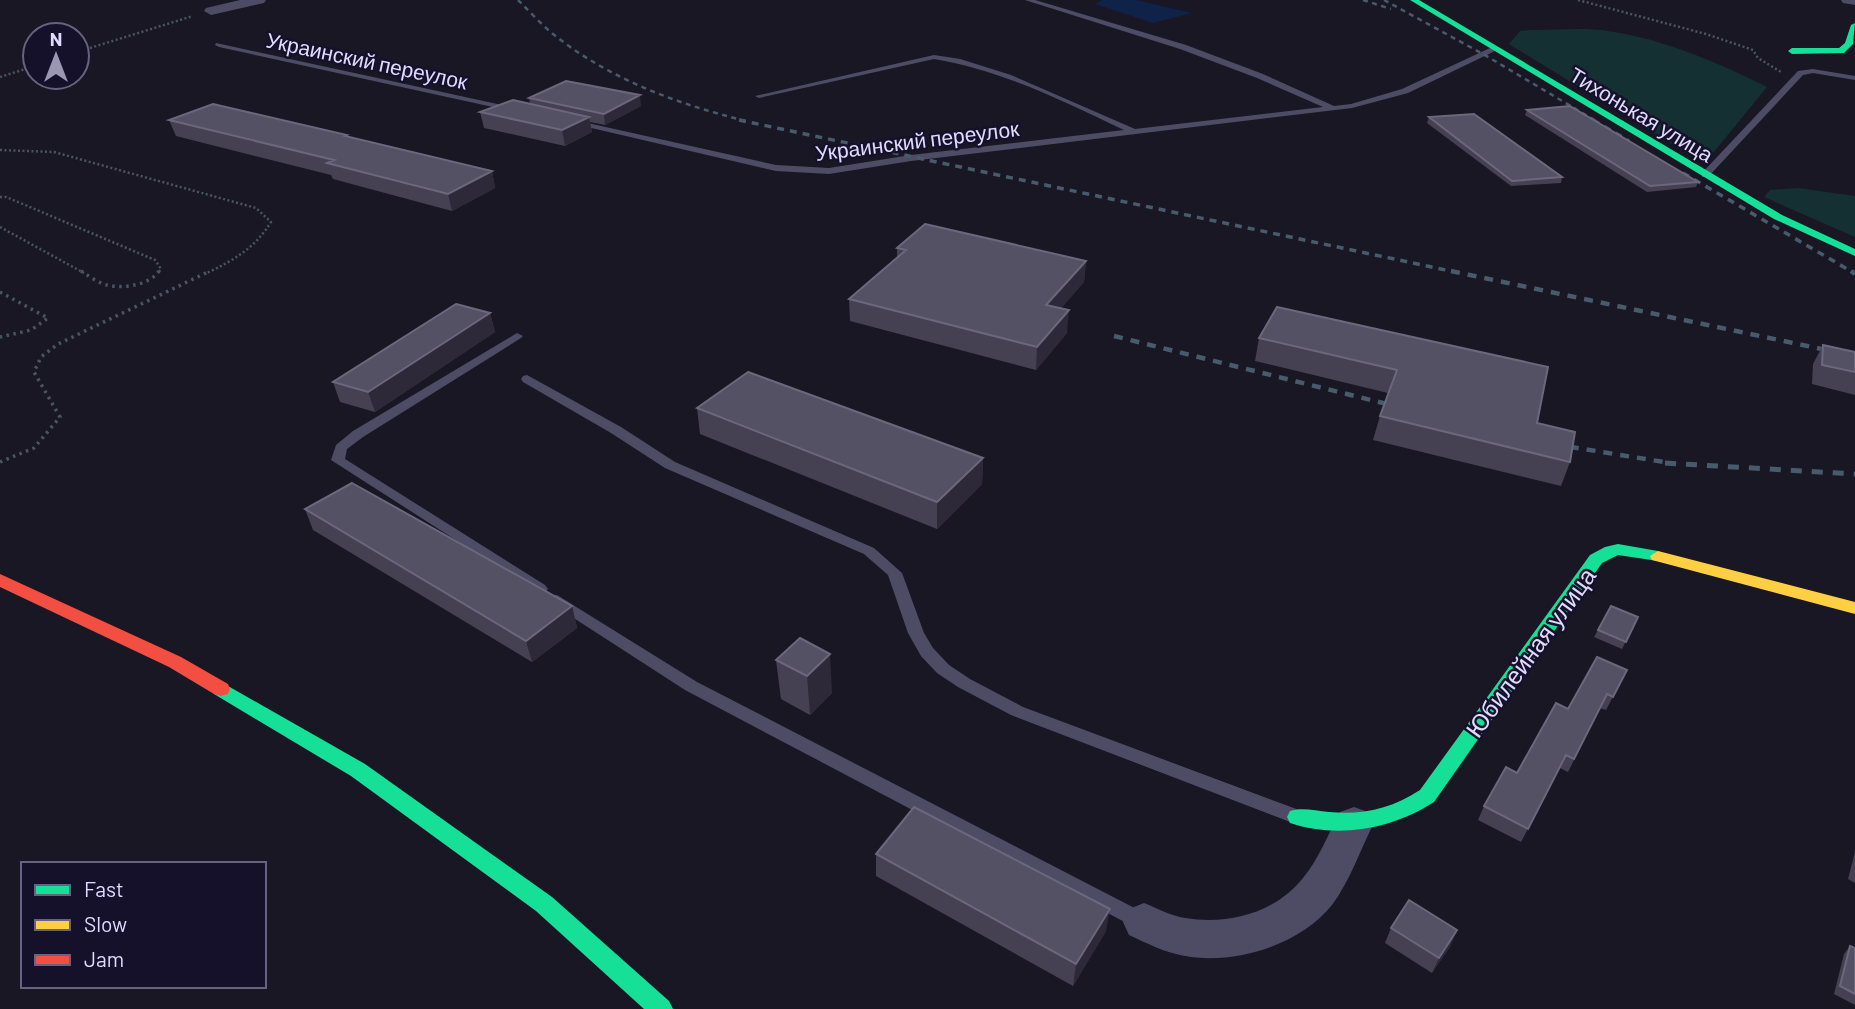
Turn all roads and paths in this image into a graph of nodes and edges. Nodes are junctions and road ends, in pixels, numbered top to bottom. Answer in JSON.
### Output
{"nodes":[{"id":1,"x":259,"y":0,"type":"edge"},
{"id":2,"x":1028,"y":0,"type":"edge"},
{"id":3,"x":1414,"y":0,"type":"edge"},
{"id":4,"x":1578,"y":0,"type":"edge"},
{"id":5,"x":1848,"y":0,"type":"edge"},
{"id":6,"x":1855,"y":1,"type":"edge"},
{"id":7,"x":211,"y":11,"type":"joint"},
{"id":8,"x":1855,"y":25,"type":"edge"},
{"id":9,"x":219,"y":45,"type":"dead end"},
{"id":10,"x":91,"y":48,"type":"edge"},
{"id":11,"x":1493,"y":50,"type":"junction"},
{"id":12,"x":1792,"y":51,"type":"dead end"},
{"id":13,"x":21,"y":70,"type":"edge"},
{"id":14,"x":0,"y":77,"type":"edge"},
{"id":15,"x":1855,"y":78,"type":"edge"},
{"id":16,"x":1794,"y":79,"type":"junction"},
{"id":17,"x":760,"y":96,"type":"dead end"},
{"id":18,"x":1333,"y":109,"type":"junction"},
{"id":19,"x":531,"y":114,"type":"edge"},
{"id":20,"x":559,"y":120,"type":"edge"},
{"id":21,"x":1133,"y":132,"type":"junction"},
{"id":22,"x":0,"y":150,"type":"edge"},
{"id":23,"x":1705,"y":175,"type":"junction"},
{"id":24,"x":0,"y":197,"type":"edge"},
{"id":25,"x":0,"y":228,"type":"edge"},
{"id":26,"x":1855,"y":251,"type":"edge"},
{"id":27,"x":0,"y":292,"type":"edge"},
{"id":28,"x":517,"y":336,"type":"dead end"},
{"id":29,"x":0,"y":337,"type":"edge"},
{"id":30,"x":527,"y":379,"type":"dead end"},
{"id":31,"x":0,"y":462,"type":"edge"},
{"id":32,"x":0,"y":580,"type":"edge"},
{"id":33,"x":1855,"y":608,"type":"edge"},
{"id":34,"x":1297,"y":817,"type":"joint"},
{"id":35,"x":1354,"y":823,"type":"junction"},
{"id":36,"x":1144,"y":922,"type":"joint"},
{"id":37,"x":661,"y":1009,"type":"edge"}],
"edges":[{"from":1,"to":7,"type":"street"},
{"from":2,"to":18,"type":"lane"},
{"from":3,"to":11,"type":"street","name":"Тихонькая улица"},
{"from":4,"to":16,"type":"path"},
{"from":5,"to":6,"type":"street"},
{"from":7,"to":10,"type":"path"},
{"from":8,"to":12,"type":"street"},
{"from":9,"to":19,"type":"lane","name":"Украинский переулок"},
{"from":11,"to":18,"type":"lane","name":"Украинский переулок"},
{"from":11,"to":23,"type":"street","name":"Тихонькая улица"},
{"from":13,"to":14,"type":"path"},
{"from":15,"to":16,"type":"lane"},
{"from":16,"to":23,"type":"lane"},
{"from":17,"to":21,"type":"lane"},
{"from":18,"to":21,"type":"lane","name":"Украинский переулок"},
{"from":20,"to":21,"type":"lane","name":"Украинский переулок"},
{"from":22,"to":31,"type":"path"},
{"from":23,"to":26,"type":"street","name":"Тихонькая улица"},
{"from":24,"to":25,"type":"path"},
{"from":27,"to":29,"type":"path"},
{"from":28,"to":36,"type":"lane"},
{"from":30,"to":34,"type":"lane"},
{"from":32,"to":37,"type":"street"},
{"from":33,"to":35,"type":"street","name":"Юбилейная улица"},
{"from":34,"to":35,"type":"street","name":"Юбилейная улица"},
{"from":35,"to":36,"type":"street"}]}
